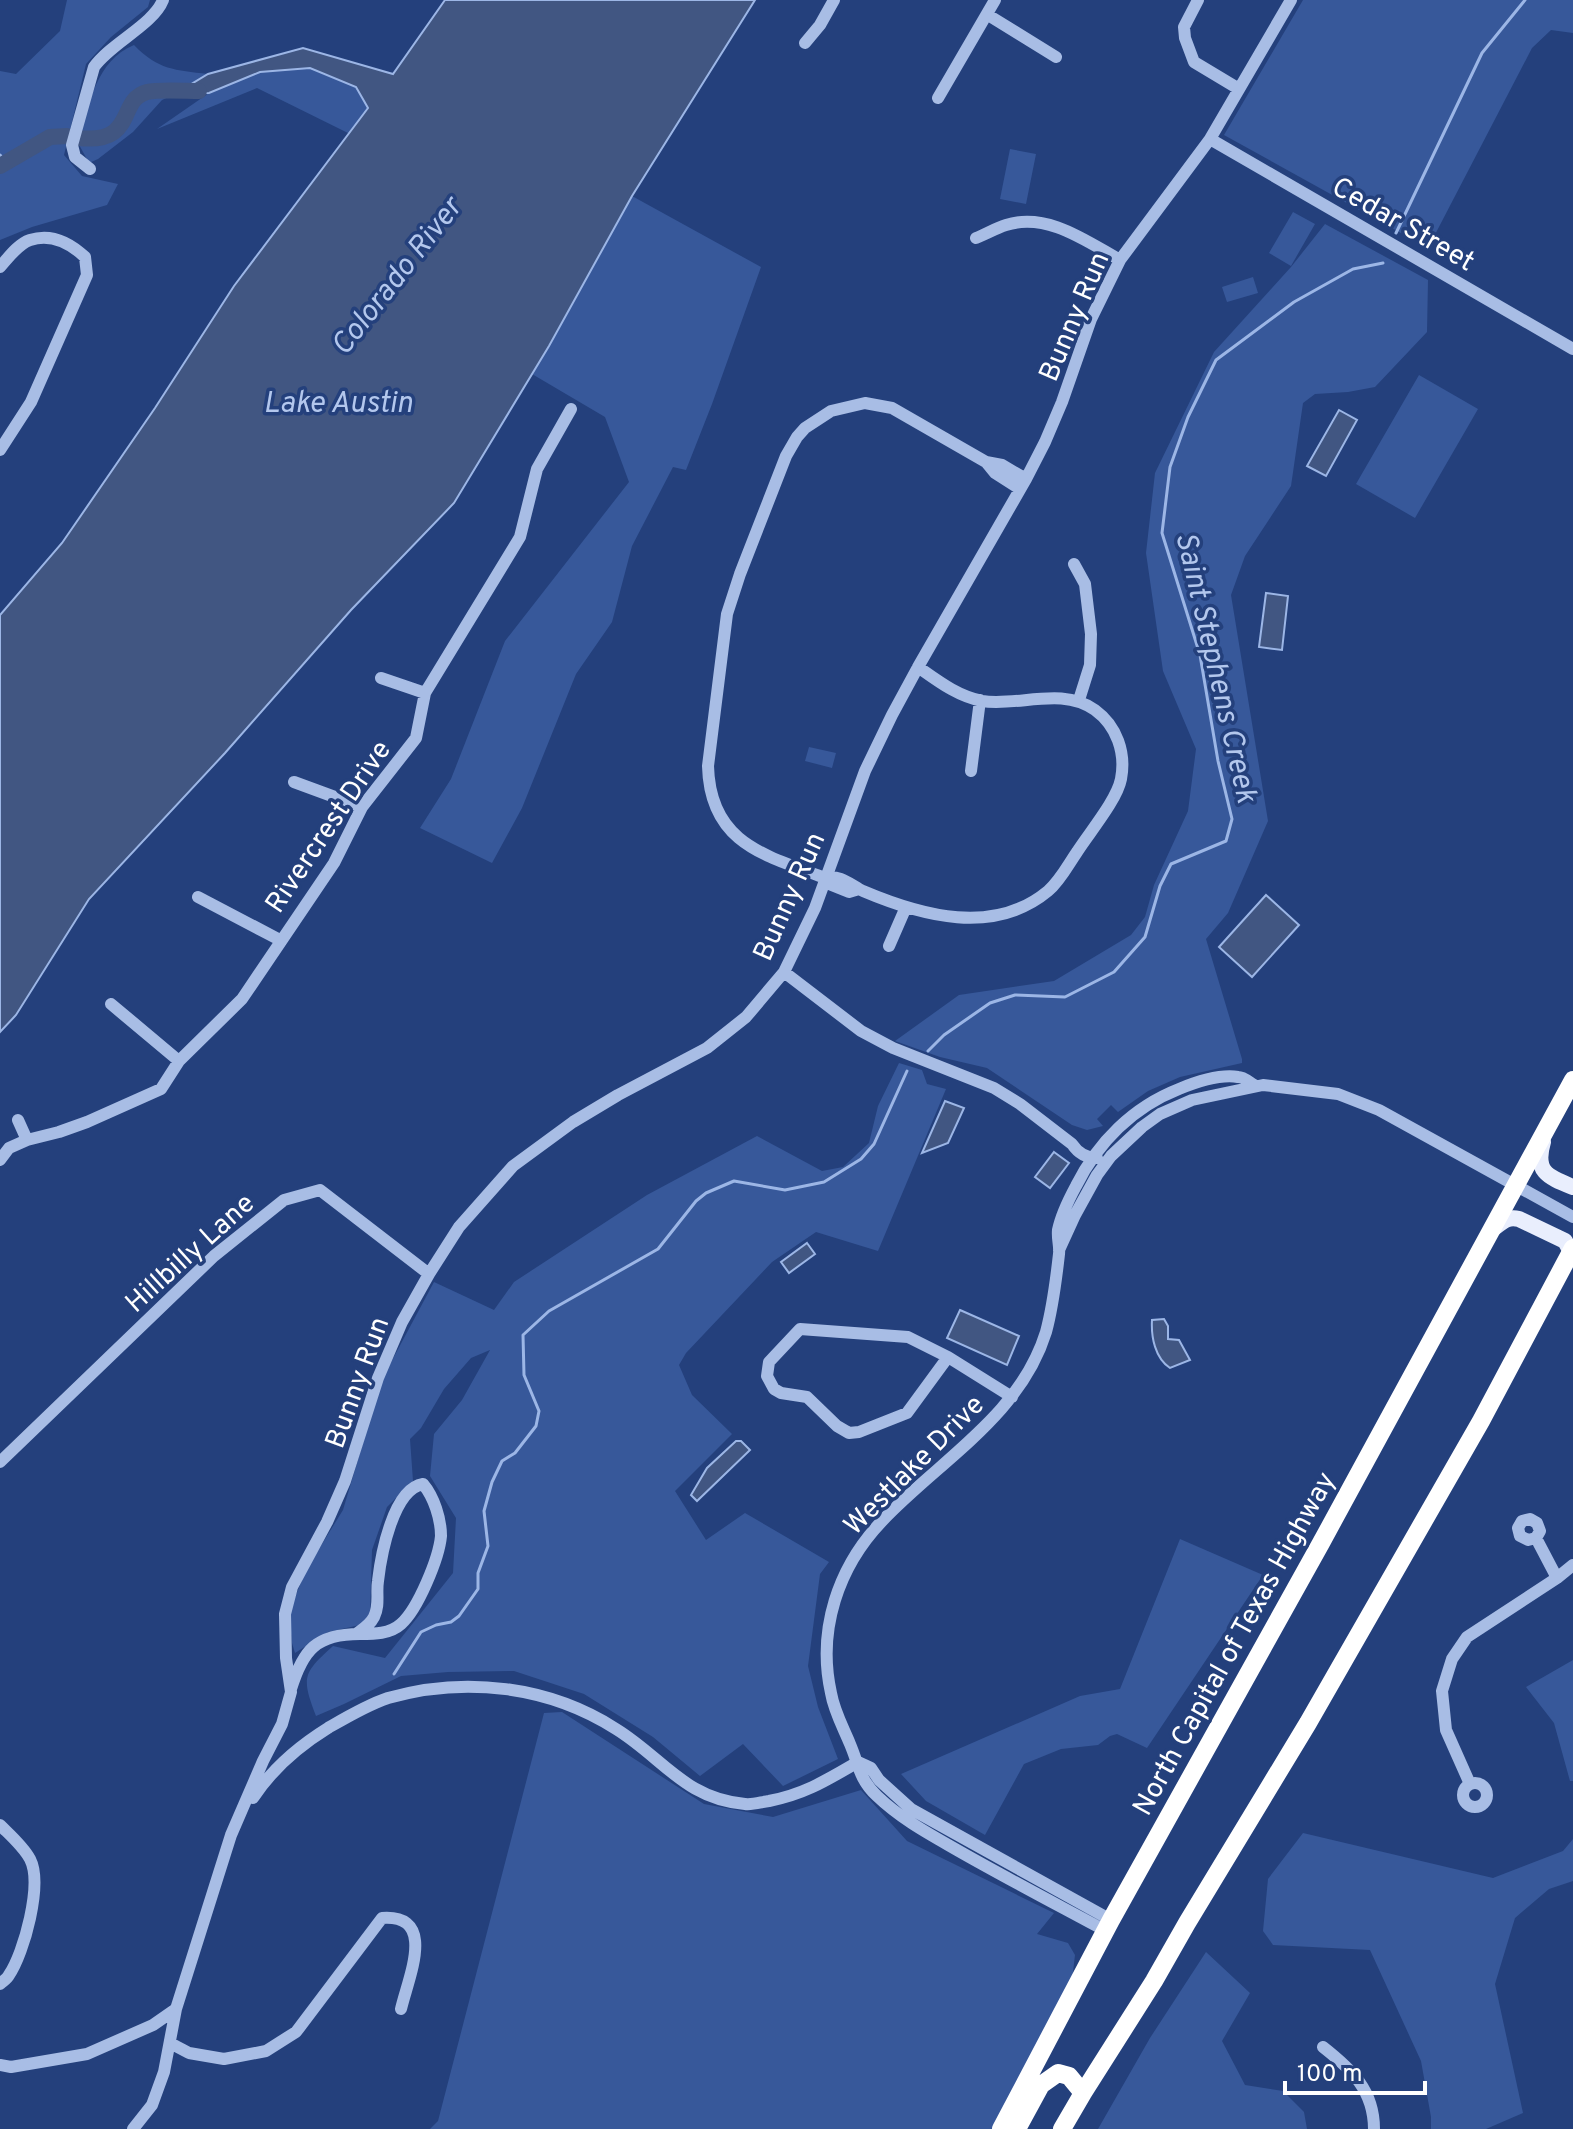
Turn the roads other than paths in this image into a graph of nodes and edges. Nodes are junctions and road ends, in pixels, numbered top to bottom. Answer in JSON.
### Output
{"nodes":[{"id":1,"x":163,"y":0,"type":"edge"},
{"id":2,"x":834,"y":0,"type":"edge"},
{"id":3,"x":995,"y":0,"type":"edge"},
{"id":4,"x":1198,"y":0,"type":"edge"},
{"id":5,"x":1291,"y":0,"type":"edge"},
{"id":6,"x":988,"y":15,"type":"junction"},
{"id":7,"x":805,"y":43,"type":"dead end"},
{"id":8,"x":1056,"y":57,"type":"dead end"},
{"id":9,"x":1239,"y":89,"type":"junction"},
{"id":10,"x":938,"y":98,"type":"dead end"},
{"id":11,"x":1210,"y":139,"type":"junction"},
{"id":12,"x":90,"y":169,"type":"dead end"},
{"id":13,"x":976,"y":238,"type":"dead end"},
{"id":14,"x":1120,"y":260,"type":"junction"},
{"id":15,"x":0,"y":267,"type":"edge"},
{"id":16,"x":1573,"y":349,"type":"edge"},
{"id":17,"x":571,"y":409,"type":"dead end"},
{"id":18,"x":0,"y":450,"type":"edge"},
{"id":19,"x":1023,"y":484,"type":"junction"},
{"id":20,"x":1074,"y":564,"type":"dead end"},
{"id":21,"x":918,"y":667,"type":"junction"},
{"id":22,"x":381,"y":678,"type":"dead end"},
{"id":23,"x":425,"y":693,"type":"junction"},
{"id":24,"x":980,"y":700,"type":"junction"},
{"id":25,"x":1079,"y":700,"type":"junction"},
{"id":26,"x":971,"y":771,"type":"dead end"},
{"id":27,"x":294,"y":782,"type":"dead end"},
{"id":28,"x":362,"y":807,"type":"junction"},
{"id":29,"x":825,"y":878,"type":"junction"},
{"id":30,"x":198,"y":897,"type":"dead end"},
{"id":31,"x":906,"y":907,"type":"junction"},
{"id":32,"x":280,"y":940,"type":"junction"},
{"id":33,"x":889,"y":946,"type":"dead end"},
{"id":34,"x":784,"y":972,"type":"junction"},
{"id":35,"x":111,"y":1004,"type":"dead end"},
{"id":36,"x":179,"y":1061,"type":"junction"},
{"id":37,"x":1573,"y":1080,"type":"edge"},
{"id":38,"x":1254,"y":1085,"type":"junction"},
{"id":39,"x":18,"y":1120,"type":"dead end"},
{"id":40,"x":1548,"y":1125,"type":"junction"},
{"id":41,"x":1109,"y":1136,"type":"junction"},
{"id":42,"x":27,"y":1140,"type":"junction"},
{"id":43,"x":1072,"y":1144,"type":"junction"},
{"id":44,"x":1111,"y":1156,"type":"junction"},
{"id":45,"x":1092,"y":1158,"type":"junction"},
{"id":46,"x":0,"y":1160,"type":"edge"},
{"id":47,"x":1516,"y":1184,"type":"junction"},
{"id":48,"x":1573,"y":1187,"type":"edge"},
{"id":49,"x":1573,"y":1217,"type":"edge"},
{"id":50,"x":1489,"y":1233,"type":"junction"},
{"id":51,"x":1059,"y":1250,"type":"junction"},
{"id":52,"x":1572,"y":1250,"type":"edge"},
{"id":53,"x":429,"y":1274,"type":"junction"},
{"id":54,"x":948,"y":1357,"type":"junction"},
{"id":55,"x":1012,"y":1397,"type":"junction"},
{"id":56,"x":0,"y":1462,"type":"edge"},
{"id":57,"x":1536,"y":1538,"type":"dead end"},
{"id":58,"x":1573,"y":1565,"type":"edge"},
{"id":59,"x":1557,"y":1578,"type":"junction"},
{"id":60,"x":356,"y":1634,"type":"junction"},
{"id":61,"x":291,"y":1692,"type":"junction"},
{"id":62,"x":858,"y":1762,"type":"junction"},
{"id":63,"x":1470,"y":1784,"type":"dead end"},
{"id":64,"x":242,"y":1813,"type":"junction"},
{"id":65,"x":0,"y":1825,"type":"edge"},
{"id":66,"x":1109,"y":1925,"type":"junction"},
{"id":67,"x":0,"y":1984,"type":"edge"},
{"id":68,"x":176,"y":2009,"type":"junction"},
{"id":69,"x":401,"y":2009,"type":"dead end"},
{"id":70,"x":170,"y":2043,"type":"junction"},
{"id":71,"x":1323,"y":2047,"type":"dead end"},
{"id":72,"x":0,"y":2065,"type":"edge"},
{"id":73,"x":1083,"y":2093,"type":"junction"},
{"id":74,"x":133,"y":2129,"type":"edge"},
{"id":75,"x":1001,"y":2129,"type":"edge"},
{"id":76,"x":1017,"y":2129,"type":"edge"},
{"id":77,"x":1062,"y":2129,"type":"edge"},
{"id":78,"x":1374,"y":2129,"type":"edge"}],
"edges":[{"from":1,"to":12,"type":"street"},
{"from":2,"to":7,"type":"street"},
{"from":3,"to":6,"type":"street"},
{"from":4,"to":9,"type":"street"},
{"from":5,"to":9,"type":"street","name":"Bunny Run"},
{"from":6,"to":8,"type":"street"},
{"from":6,"to":10,"type":"street"},
{"from":9,"to":11,"type":"street","name":"Bunny Run"},
{"from":11,"to":14,"type":"street","name":"Bunny Run"},
{"from":11,"to":16,"type":"street","name":"Cedar Street"},
{"from":13,"to":14,"type":"street"},
{"from":14,"to":19,"type":"street","name":"Bunny Run"},
{"from":15,"to":18,"type":"street"},
{"from":17,"to":23,"type":"street","name":"Rivercrest Drive"},
{"from":19,"to":21,"type":"street","name":"Bunny Run"},
{"from":19,"to":29,"type":"street"},
{"from":20,"to":25,"type":"street"},
{"from":21,"to":24,"type":"street"},
{"from":21,"to":29,"type":"street","name":"Bunny Run"},
{"from":22,"to":23,"type":"street"},
{"from":23,"to":28,"type":"street","name":"Rivercrest Drive"},
{"from":24,"to":25,"type":"street"},
{"from":24,"to":26,"type":"street"},
{"from":25,"to":31,"type":"street"},
{"from":27,"to":28,"type":"street"},
{"from":28,"to":32,"type":"street","name":"Rivercrest Drive"},
{"from":29,"to":31,"type":"street"},
{"from":29,"to":34,"type":"street","name":"Bunny Run"},
{"from":30,"to":32,"type":"street"},
{"from":31,"to":33,"type":"street"},
{"from":32,"to":36,"type":"street","name":"Rivercrest Drive"},
{"from":34,"to":43,"type":"street"},
{"from":34,"to":53,"type":"street","name":"Bunny Run"},
{"from":35,"to":36,"type":"street"},
{"from":36,"to":42,"type":"street","name":"Rivercrest Drive"},
{"from":37,"to":40,"type":"highway","name":"North Capital of Texas Highway"},
{"from":38,"to":41,"type":"street","name":"Westlake Drive"},
{"from":38,"to":44,"type":"street","name":"Westlake Drive"},
{"from":38,"to":47,"type":"street","name":"Westlake Drive"},
{"from":39,"to":42,"type":"street"},
{"from":40,"to":47,"type":"highway","name":"North Capital of Texas Highway"},
{"from":40,"to":48,"type":"main road"},
{"from":41,"to":43,"type":"street"},
{"from":41,"to":45,"type":"street","name":"Westlake Drive"},
{"from":42,"to":46,"type":"street","name":"Rivercrest Drive"},
{"from":43,"to":45,"type":"street"},
{"from":44,"to":45,"type":"street"},
{"from":44,"to":51,"type":"street","name":"Westlake Drive"},
{"from":45,"to":51,"type":"street","name":"Westlake Drive"},
{"from":47,"to":49,"type":"street","name":"Westlake Drive"},
{"from":47,"to":50,"type":"highway","name":"North Capital of Texas Highway"},
{"from":50,"to":52,"type":"main road"},
{"from":50,"to":66,"type":"highway","name":"North Capital of Texas Highway"},
{"from":51,"to":55,"type":"street","name":"Westlake Drive"},
{"from":52,"to":73,"type":"highway"},
{"from":53,"to":56,"type":"street","name":"Hillbilly Lane"},
{"from":53,"to":61,"type":"street","name":"Bunny Run"},
{"from":54,"to":54,"type":"street"},
{"from":54,"to":55,"type":"street"},
{"from":55,"to":62,"type":"street","name":"Westlake Drive"},
{"from":57,"to":59,"type":"street"},
{"from":58,"to":59,"type":"street"},
{"from":59,"to":63,"type":"street"},
{"from":60,"to":60,"type":"street"},
{"from":60,"to":61,"type":"street"},
{"from":61,"to":64,"type":"street","name":"Bunny Run"},
{"from":62,"to":64,"type":"street"},
{"from":62,"to":66,"type":"street","name":"Westlake Drive"},
{"from":64,"to":68,"type":"street"},
{"from":65,"to":67,"type":"street"},
{"from":66,"to":75,"type":"highway","name":"North Capital of Texas Highway"},
{"from":68,"to":70,"type":"street"},
{"from":68,"to":72,"type":"street"},
{"from":69,"to":70,"type":"street"},
{"from":70,"to":74,"type":"street"},
{"from":71,"to":78,"type":"street"},
{"from":73,"to":76,"type":"highway"},
{"from":73,"to":77,"type":"highway"}]}
